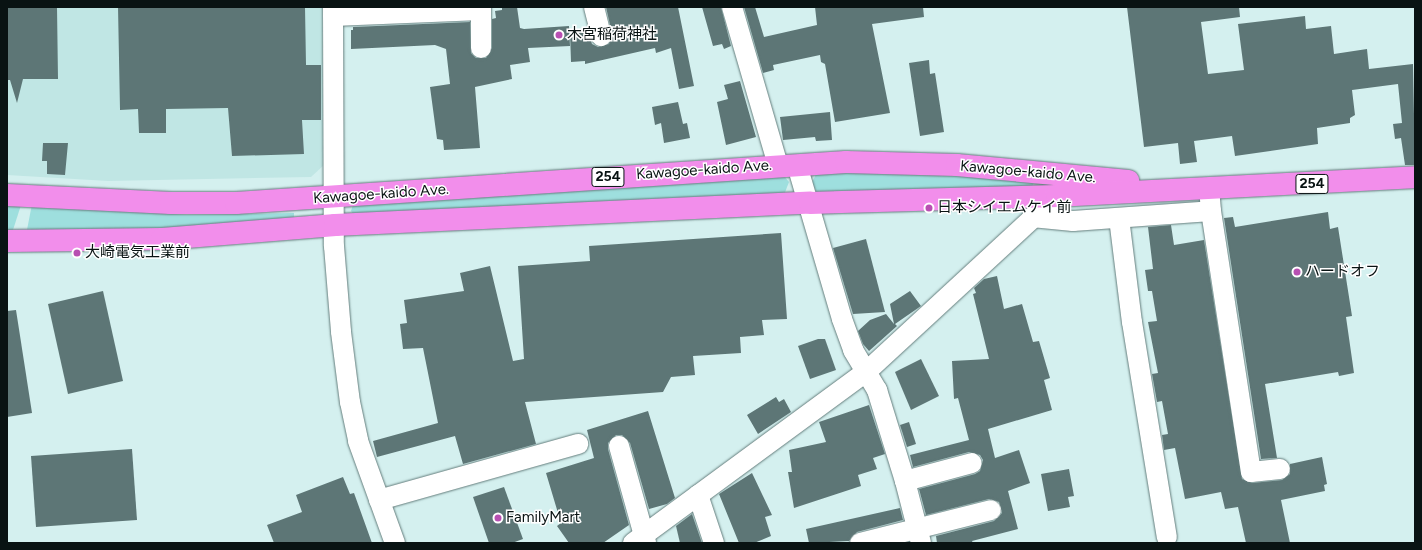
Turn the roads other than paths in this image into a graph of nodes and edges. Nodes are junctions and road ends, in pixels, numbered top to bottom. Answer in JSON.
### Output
{"nodes":[{"id":1,"x":594,"y":7,"type":"edge"},
{"id":2,"x":732,"y":7,"type":"edge"},
{"id":3,"x":481,"y":8,"type":"edge"},
{"id":4,"x":333,"y":12,"type":"edge"},
{"id":5,"x":601,"y":36,"type":"dead end"},
{"id":6,"x":481,"y":48,"type":"dead end"},
{"id":7,"x":788,"y":165,"type":"junction"},
{"id":8,"x":1415,"y":178,"type":"edge"},
{"id":9,"x":1209,"y":188,"type":"junction"},
{"id":10,"x":7,"y":195,"type":"edge"},
{"id":11,"x":1057,"y":196,"type":"junction"},
{"id":12,"x":334,"y":197,"type":"junction"},
{"id":13,"x":810,"y":203,"type":"junction"},
{"id":14,"x":1211,"y":211,"type":"junction"},
{"id":15,"x":1032,"y":217,"type":"junction"},
{"id":16,"x":1119,"y":218,"type":"junction"},
{"id":17,"x":335,"y":225,"type":"junction"},
{"id":18,"x":7,"y":241,"type":"edge"},
{"id":19,"x":866,"y":372,"type":"junction"},
{"id":20,"x":578,"y":444,"type":"dead end"},
{"id":21,"x":619,"y":446,"type":"dead end"},
{"id":22,"x":972,"y":462,"type":"dead end"},
{"id":23,"x":1280,"y":469,"type":"dead end"},
{"id":24,"x":905,"y":481,"type":"junction"},
{"id":25,"x":698,"y":495,"type":"junction"},
{"id":26,"x":379,"y":500,"type":"junction"},
{"id":27,"x":991,"y":510,"type":"dead end"},
{"id":28,"x":919,"y":536,"type":"edge"},
{"id":29,"x":1167,"y":537,"type":"dead end"},
{"id":30,"x":641,"y":540,"type":"edge"},
{"id":31,"x":395,"y":543,"type":"edge"},
{"id":32,"x":714,"y":543,"type":"edge"},
{"id":33,"x":860,"y":543,"type":"edge"}],
"edges":[{"from":1,"to":5,"type":"street"},
{"from":2,"to":7,"type":"street"},
{"from":3,"to":4,"type":"street"},
{"from":3,"to":6,"type":"street"},
{"from":4,"to":12,"type":"street"},
{"from":7,"to":9,"type":"highway","name":"Kawagoe-kaido Ave.","number":"254"},
{"from":7,"to":12,"type":"highway","name":"Kawagoe-kaido Ave.","number":"254"},
{"from":7,"to":13,"type":"street"},
{"from":8,"to":9,"type":"highway","name":"Kawagoe-kaido Ave.","number":"254"},
{"from":9,"to":11,"type":"highway","name":"Kawagoe-kaido Ave.","number":"254"},
{"from":9,"to":14,"type":"street"},
{"from":10,"to":12,"type":"highway","name":"Kawagoe-kaido Ave.","number":"254"},
{"from":11,"to":13,"type":"highway","name":"Kawagoe-kaido Ave.","number":"254"},
{"from":11,"to":15,"type":"street"},
{"from":12,"to":17,"type":"street"},
{"from":13,"to":17,"type":"highway","name":"Kawagoe-kaido Ave.","number":"254"},
{"from":13,"to":19,"type":"street"},
{"from":14,"to":16,"type":"street"},
{"from":14,"to":23,"type":"street"},
{"from":15,"to":16,"type":"street"},
{"from":15,"to":19,"type":"street"},
{"from":16,"to":29,"type":"street"},
{"from":17,"to":18,"type":"highway","name":"Kawagoe-kaido Ave.","number":"254"},
{"from":17,"to":26,"type":"street"},
{"from":19,"to":24,"type":"street"},
{"from":19,"to":25,"type":"street"},
{"from":20,"to":26,"type":"street"},
{"from":21,"to":30,"type":"street"},
{"from":22,"to":24,"type":"street"},
{"from":24,"to":28,"type":"street"},
{"from":25,"to":30,"type":"street"},
{"from":25,"to":32,"type":"street"},
{"from":26,"to":31,"type":"street"},
{"from":27,"to":28,"type":"street"},
{"from":28,"to":33,"type":"street"}]}
